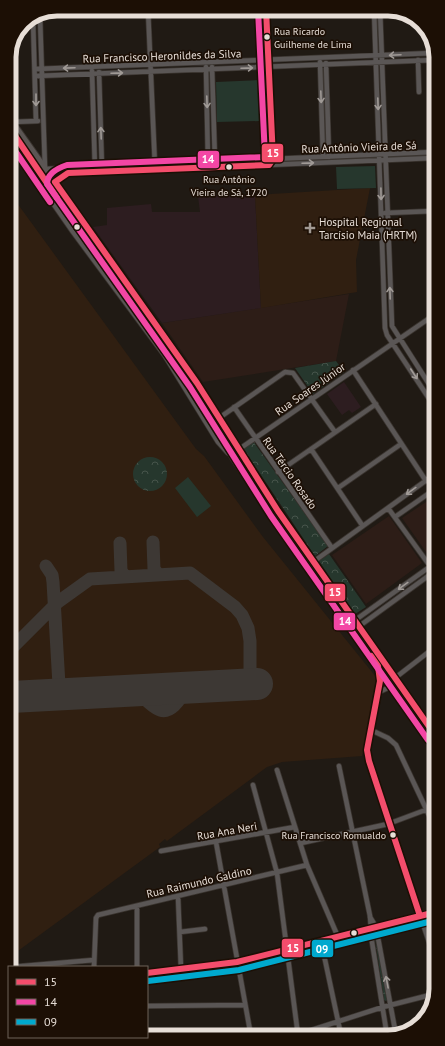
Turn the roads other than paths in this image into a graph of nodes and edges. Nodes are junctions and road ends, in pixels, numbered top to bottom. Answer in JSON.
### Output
{"nodes":[{"id":1,"x":148,"y":16,"type":"edge"},
{"id":2,"x":260,"y":16,"type":"edge"},
{"id":3,"x":266,"y":16,"type":"edge"},
{"id":4,"x":374,"y":16,"type":"edge"},
{"id":5,"x":380,"y":16,"type":"edge"},
{"id":6,"x":40,"y":20,"type":"edge"},
{"id":7,"x":33,"y":24,"type":"edge"},
{"id":8,"x":429,"y":53,"type":"edge"},
{"id":9,"x":382,"y":55,"type":"junction"},
{"id":10,"x":376,"y":56,"type":"junction"},
{"id":11,"x":323,"y":58,"type":"junction"},
{"id":12,"x":418,"y":60,"type":"junction"},
{"id":13,"x":429,"y":60,"type":"edge"},
{"id":14,"x":262,"y":61,"type":"junction"},
{"id":15,"x":269,"y":61,"type":"junction"},
{"id":16,"x":376,"y":62,"type":"junction"},
{"id":17,"x":382,"y":62,"type":"junction"},
{"id":18,"x":205,"y":63,"type":"junction"},
{"id":19,"x":211,"y":63,"type":"junction"},
{"id":20,"x":173,"y":64,"type":"junction"},
{"id":21,"x":323,"y":64,"type":"junction"},
{"id":22,"x":150,"y":65,"type":"junction"},
{"id":23,"x":91,"y":67,"type":"junction"},
{"id":24,"x":99,"y":67,"type":"junction"},
{"id":25,"x":263,"y":67,"type":"junction"},
{"id":26,"x":269,"y":67,"type":"junction"},
{"id":27,"x":36,"y":69,"type":"junction"},
{"id":28,"x":42,"y":69,"type":"junction"},
{"id":29,"x":206,"y":69,"type":"junction"},
{"id":30,"x":212,"y":69,"type":"junction"},
{"id":31,"x":173,"y":71,"type":"junction"},
{"id":32,"x":151,"y":72,"type":"junction"},
{"id":33,"x":92,"y":74,"type":"junction"},
{"id":34,"x":99,"y":74,"type":"junction"},
{"id":35,"x":36,"y":76,"type":"junction"},
{"id":36,"x":42,"y":76,"type":"junction"},
{"id":37,"x":419,"y":92,"type":"dead end"},
{"id":38,"x":100,"y":103,"type":"junction"},
{"id":39,"x":93,"y":104,"type":"junction"},
{"id":40,"x":322,"y":113,"type":"junction"},
{"id":41,"x":328,"y":113,"type":"junction"},
{"id":42,"x":42,"y":120,"type":"junction"},
{"id":43,"x":36,"y":121,"type":"junction"},
{"id":44,"x":16,"y":122,"type":"edge"},
{"id":45,"x":16,"y":130,"type":"edge"},
{"id":46,"x":16,"y":133,"type":"edge"},
{"id":47,"x":16,"y":150,"type":"edge"},
{"id":48,"x":429,"y":152,"type":"edge"},
{"id":49,"x":380,"y":155,"type":"junction"},
{"id":50,"x":386,"y":155,"type":"junction"},
{"id":51,"x":323,"y":157,"type":"junction"},
{"id":52,"x":329,"y":157,"type":"junction"},
{"id":53,"x":30,"y":158,"type":"junction"},
{"id":54,"x":429,"y":158,"type":"edge"},
{"id":55,"x":273,"y":159,"type":"junction"},
{"id":56,"x":266,"y":160,"type":"junction"},
{"id":57,"x":386,"y":160,"type":"junction"},
{"id":58,"x":380,"y":161,"type":"junction"},
{"id":59,"x":208,"y":162,"type":"junction"},
{"id":60,"x":215,"y":162,"type":"junction"},
{"id":61,"x":269,"y":165,"type":"junction"},
{"id":62,"x":155,"y":167,"type":"junction"},
{"id":63,"x":45,"y":169,"type":"junction"},
{"id":64,"x":95,"y":170,"type":"junction"},
{"id":65,"x":102,"y":170,"type":"junction"},
{"id":66,"x":55,"y":182,"type":"junction"},
{"id":67,"x":429,"y":211,"type":"edge"},
{"id":68,"x":388,"y":212,"type":"junction"},
{"id":69,"x":381,"y":213,"type":"junction"},
{"id":70,"x":383,"y":266,"type":"junction"},
{"id":71,"x":389,"y":266,"type":"junction"},
{"id":72,"x":429,"y":318,"type":"edge"},
{"id":73,"x":399,"y":338,"type":"junction"},
{"id":74,"x":393,"y":343,"type":"junction"},
{"id":75,"x":353,"y":370,"type":"junction"},
{"id":76,"x":429,"y":384,"type":"edge"},
{"id":77,"x":429,"y":398,"type":"edge"},
{"id":78,"x":312,"y":399,"type":"junction"},
{"id":79,"x":200,"y":403,"type":"junction"},
{"id":80,"x":376,"y":404,"type":"junction"},
{"id":81,"x":234,"y":407,"type":"junction"},
{"id":82,"x":219,"y":418,"type":"junction"},
{"id":83,"x":335,"y":432,"type":"junction"},
{"id":84,"x":255,"y":438,"type":"junction"},
{"id":85,"x":401,"y":444,"type":"junction"},
{"id":86,"x":226,"y":446,"type":"junction"},
{"id":87,"x":311,"y":449,"type":"junction"},
{"id":88,"x":238,"y":450,"type":"junction"},
{"id":89,"x":233,"y":457,"type":"junction"},
{"id":90,"x":278,"y":472,"type":"junction"},
{"id":91,"x":429,"y":478,"type":"edge"},
{"id":92,"x":426,"y":480,"type":"junction"},
{"id":93,"x":338,"y":488,"type":"junction"},
{"id":94,"x":429,"y":494,"type":"edge"},
{"id":95,"x":388,"y":508,"type":"junction"},
{"id":96,"x":395,"y":517,"type":"junction"},
{"id":97,"x":278,"y":523,"type":"junction"},
{"id":98,"x":287,"y":524,"type":"junction"},
{"id":99,"x":362,"y":526,"type":"junction"},
{"id":100,"x":332,"y":548,"type":"junction"},
{"id":101,"x":313,"y":562,"type":"junction"},
{"id":102,"x":429,"y":565,"type":"edge"},
{"id":103,"x":429,"y":567,"type":"edge"},
{"id":104,"x":429,"y":576,"type":"edge"},
{"id":105,"x":354,"y":621,"type":"junction"},
{"id":106,"x":358,"y":627,"type":"junction"},
{"id":107,"x":429,"y":652,"type":"edge"},
{"id":108,"x":378,"y":666,"type":"junction"},
{"id":109,"x":394,"y":678,"type":"junction"},
{"id":110,"x":392,"y":686,"type":"junction"},
{"id":111,"x":379,"y":692,"type":"junction"},
{"id":112,"x":429,"y":727,"type":"edge"},
{"id":113,"x":371,"y":730,"type":"junction"},
{"id":114,"x":429,"y":738,"type":"edge"},
{"id":115,"x":339,"y":766,"type":"dead end"},
{"id":116,"x":277,"y":770,"type":"dead end"},
{"id":117,"x":254,"y":785,"type":"dead end"},
{"id":118,"x":427,"y":809,"type":"junction"},
{"id":119,"x":429,"y":814,"type":"edge"},
{"id":120,"x":388,"y":824,"type":"junction"},
{"id":121,"x":295,"y":828,"type":"junction"},
{"id":122,"x":266,"y":832,"type":"junction"},
{"id":123,"x":352,"y":832,"type":"junction"},
{"id":124,"x":216,"y":842,"type":"junction"},
{"id":125,"x":301,"y":843,"type":"junction"},
{"id":126,"x":161,"y":851,"type":"dead end"},
{"id":127,"x":308,"y":865,"type":"junction"},
{"id":128,"x":277,"y":873,"type":"junction"},
{"id":129,"x":224,"y":886,"type":"junction"},
{"id":130,"x":178,"y":896,"type":"junction"},
{"id":131,"x":137,"y":906,"type":"junction"},
{"id":132,"x":429,"y":914,"type":"edge"},
{"id":133,"x":370,"y":916,"type":"junction"},
{"id":134,"x":420,"y":916,"type":"junction"},
{"id":135,"x":376,"y":927,"type":"junction"},
{"id":136,"x":205,"y":929,"type":"dead end"},
{"id":137,"x":370,"y":929,"type":"junction"},
{"id":138,"x":180,"y":932,"type":"junction"},
{"id":139,"x":338,"y":937,"type":"junction"},
{"id":140,"x":321,"y":941,"type":"junction"},
{"id":141,"x":429,"y":942,"type":"edge"},
{"id":142,"x":286,"y":950,"type":"junction"},
{"id":143,"x":94,"y":960,"type":"junction"},
{"id":144,"x":237,"y":962,"type":"junction"},
{"id":145,"x":23,"y":966,"type":"edge"},
{"id":146,"x":94,"y":966,"type":"edge"},
{"id":147,"x":136,"y":966,"type":"edge"},
{"id":148,"x":181,"y":969,"type":"junction"},
{"id":149,"x":148,"y":973,"type":"edge"},
{"id":150,"x":428,"y":995,"type":"edge"},
{"id":151,"x":392,"y":1004,"type":"junction"},
{"id":152,"x":244,"y":1005,"type":"junction"},
{"id":153,"x":148,"y":1006,"type":"edge"},
{"id":154,"x":383,"y":1007,"type":"junction"},
{"id":155,"x":338,"y":1022,"type":"junction"},
{"id":156,"x":395,"y":1029,"type":"edge"},
{"id":157,"x":249,"y":1030,"type":"edge"},
{"id":158,"x":296,"y":1030,"type":"edge"},
{"id":159,"x":313,"y":1030,"type":"edge"},
{"id":160,"x":340,"y":1030,"type":"edge"},
{"id":161,"x":386,"y":1030,"type":"edge"}],
"edges":[{"from":1,"to":22,"type":"street"},
{"from":2,"to":14,"type":"street"},
{"from":3,"to":15,"type":"street"},
{"from":4,"to":10,"type":"street"},
{"from":5,"to":9,"type":"street"},
{"from":6,"to":28,"type":"street"},
{"from":7,"to":27,"type":"street"},
{"from":8,"to":9,"type":"street","name":"Rua Francisco Heronildes da Silva","one_way":true},
{"from":9,"to":10,"type":"street","name":"Rua Francisco Heronildes da Silva"},
{"from":9,"to":17,"type":"street"},
{"from":10,"to":11,"type":"street","name":"Rua Francisco Heronildes da Silva"},
{"from":10,"to":16,"type":"street"},
{"from":11,"to":15,"type":"street","name":"Rua Francisco Heronildes da Silva"},
{"from":11,"to":21,"type":"street"},
{"from":12,"to":13,"type":"street","name":"Rua Francisco Heronildes da Silva"},
{"from":12,"to":17,"type":"street","name":"Rua Francisco Heronildes da Silva"},
{"from":12,"to":37,"type":"street"},
{"from":14,"to":15,"type":"street","name":"Rua Francisco Heronildes da Silva"},
{"from":14,"to":19,"type":"street","name":"Rua Francisco Heronildes da Silva"},
{"from":14,"to":25,"type":"street"},
{"from":15,"to":26,"type":"street"},
{"from":16,"to":17,"type":"street","name":"Rua Francisco Heronildes da Silva"},
{"from":16,"to":21,"type":"street","name":"Rua Francisco Heronildes da Silva"},
{"from":16,"to":49,"type":"street","one_way":true},
{"from":17,"to":50,"type":"street"},
{"from":18,"to":19,"type":"street","name":"Rua Francisco Heronildes da Silva"},
{"from":18,"to":20,"type":"street","name":"Rua Francisco Heronildes da Silva"},
{"from":18,"to":29,"type":"street"},
{"from":19,"to":30,"type":"street"},
{"from":20,"to":22,"type":"street","name":"Rua Francisco Heronildes da Silva"},
{"from":20,"to":31,"type":"street"},
{"from":21,"to":26,"type":"street","name":"Rua Francisco Heronildes da Silva"},
{"from":21,"to":40,"type":"street","one_way":true},
{"from":21,"to":41,"type":"street"},
{"from":22,"to":24,"type":"street","name":"Rua Francisco Heronildes da Silva"},
{"from":22,"to":32,"type":"street"},
{"from":23,"to":24,"type":"street","name":"Rua Francisco Heronildes da Silva"},
{"from":23,"to":28,"type":"street","name":"Rua Francisco Heronildes da Silva","one_way":true},
{"from":23,"to":33,"type":"street"},
{"from":24,"to":34,"type":"street"},
{"from":25,"to":26,"type":"street","name":"Rua Francisco Heronildes da Silva"},
{"from":30,"to":25,"type":"street","name":"Rua Francisco Heronildes da Silva","one_way":true},
{"from":25,"to":56,"type":"street"},
{"from":26,"to":55,"type":"street"},
{"from":27,"to":28,"type":"street","name":"Rua Francisco Heronildes da Silva"},
{"from":27,"to":35,"type":"street"},
{"from":28,"to":36,"type":"street"},
{"from":29,"to":30,"type":"street","name":"Rua Francisco Heronildes da Silva"},
{"from":29,"to":31,"type":"street","name":"Rua Francisco Heronildes da Silva"},
{"from":29,"to":59,"type":"street","one_way":true},
{"from":30,"to":60,"type":"street"},
{"from":31,"to":32,"type":"street","name":"Rua Francisco Heronildes da Silva"},
{"from":34,"to":32,"type":"street","name":"Rua Francisco Heronildes da Silva","one_way":true},
{"from":32,"to":62,"type":"street"},
{"from":33,"to":34,"type":"street","name":"Rua Francisco Heronildes da Silva"},
{"from":33,"to":36,"type":"street","name":"Rua Francisco Heronildes da Silva"},
{"from":33,"to":39,"type":"street"},
{"from":34,"to":38,"type":"street"},
{"from":35,"to":36,"type":"street","name":"Rua Francisco Heronildes da Silva"},
{"from":35,"to":43,"type":"street","one_way":true},
{"from":36,"to":42,"type":"street"},
{"from":38,"to":39,"type":"street"},
{"from":65,"to":38,"type":"street","one_way":true},
{"from":39,"to":64,"type":"street"},
{"from":40,"to":41,"type":"street"},
{"from":40,"to":51,"type":"street"},
{"from":41,"to":52,"type":"street"},
{"from":42,"to":43,"type":"street"},
{"from":42,"to":63,"type":"street"},
{"from":43,"to":44,"type":"street"},
{"from":45,"to":63,"type":"main road"},
{"from":46,"to":53,"type":"main road"},
{"from":47,"to":89,"type":"street"},
{"from":48,"to":50,"type":"street","name":"Rua Antônio Vieira de Sá"},
{"from":49,"to":50,"type":"street","name":"Rua Antônio Vieira de Sá"},
{"from":49,"to":52,"type":"street","name":"Rua Antônio Vieira de Sá"},
{"from":49,"to":58,"type":"street"},
{"from":50,"to":57,"type":"street"},
{"from":51,"to":52,"type":"street","name":"Rua Antônio Vieira de Sá"},
{"from":51,"to":55,"type":"street","name":"Rua Antônio Vieira de Sá"},
{"from":53,"to":66,"type":"main road"},
{"from":53,"to":79,"type":"main road"},
{"from":54,"to":57,"type":"street","name":"Rua Antônio Vieira de Sá"},
{"from":55,"to":56,"type":"street","name":"Rua Antônio Vieira de Sá"},
{"from":55,"to":61,"type":"street"},
{"from":56,"to":60,"type":"street","name":"Rua Antônio Vieira de Sá"},
{"from":56,"to":61,"type":"street"},
{"from":57,"to":58,"type":"street","name":"Rua Antônio Vieira de Sá"},
{"from":57,"to":68,"type":"street"},
{"from":61,"to":58,"type":"street","name":"Rua Antônio Vieira de Sá","one_way":true},
{"from":58,"to":69,"type":"street","one_way":true},
{"from":59,"to":60,"type":"street","name":"Rua Antônio Vieira de Sá"},
{"from":59,"to":62,"type":"street","name":"Rua Antônio Vieira de Sá"},
{"from":61,"to":62,"type":"street","name":"Rua Antônio Vieira de Sá"},
{"from":62,"to":65,"type":"street","name":"Rua Antônio Vieira de Sá"},
{"from":63,"to":64,"type":"street","name":"Rua Antônio Vieira de Sá"},
{"from":63,"to":66,"type":"main road"},
{"from":64,"to":65,"type":"street","name":"Rua Antônio Vieira de Sá"},
{"from":64,"to":66,"type":"street","name":"Rua Antônio Vieira de Sá"},
{"from":66,"to":82,"type":"main road"},
{"from":67,"to":68,"type":"street"},
{"from":68,"to":69,"type":"street"},
{"from":68,"to":71,"type":"street"},
{"from":69,"to":70,"type":"street"},
{"from":70,"to":71,"type":"street"},
{"from":70,"to":74,"type":"street"},
{"from":73,"to":71,"type":"street","one_way":true},
{"from":72,"to":73,"type":"street","name":"Rua Soares Júnior"},
{"from":73,"to":74,"type":"street","name":"Rua Soares Júnior"},
{"from":73,"to":76,"type":"street"},
{"from":74,"to":75,"type":"street","name":"Rua Soares Júnior"},
{"from":74,"to":77,"type":"street","one_way":true},
{"from":75,"to":78,"type":"street","name":"Rua Soares Júnior"},
{"from":75,"to":80,"type":"street"},
{"from":78,"to":81,"type":"street"},
{"from":78,"to":83,"type":"street"},
{"from":78,"to":84,"type":"street","name":"Rua Soares Júnior"},
{"from":79,"to":82,"type":"main road"},
{"from":79,"to":86,"type":"main road"},
{"from":80,"to":83,"type":"street"},
{"from":80,"to":85,"type":"street"},
{"from":81,"to":82,"type":"street"},
{"from":81,"to":84,"type":"street","name":"Rua Tércio Rosado"},
{"from":82,"to":88,"type":"main road"},
{"from":83,"to":87,"type":"street"},
{"from":84,"to":88,"type":"street","name":"Rua Soares Júnior"},
{"from":84,"to":90,"type":"street","name":"Rua Tércio Rosado"},
{"from":85,"to":92,"type":"street"},
{"from":85,"to":93,"type":"street"},
{"from":86,"to":88,"type":"main road"},
{"from":86,"to":89,"type":"main road"},
{"from":87,"to":90,"type":"street"},
{"from":87,"to":93,"type":"street"},
{"from":88,"to":98,"type":"main road"},
{"from":89,"to":97,"type":"main road"},
{"from":90,"to":100,"type":"street","name":"Rua Tércio Rosado"},
{"from":91,"to":92,"type":"street"},
{"from":92,"to":95,"type":"street","one_way":true},
{"from":93,"to":99,"type":"street"},
{"from":94,"to":96,"type":"street"},
{"from":95,"to":96,"type":"street"},
{"from":95,"to":99,"type":"street"},
{"from":96,"to":102,"type":"street"},
{"from":97,"to":98,"type":"main road"},
{"from":97,"to":108,"type":"main road"},
{"from":98,"to":101,"type":"main road"},
{"from":99,"to":100,"type":"street"},
{"from":100,"to":101,"type":"street"},
{"from":101,"to":105,"type":"main road"},
{"from":103,"to":105,"type":"street","one_way":true},
{"from":104,"to":106,"type":"street"},
{"from":105,"to":106,"type":"main road"},
{"from":106,"to":109,"type":"main road"},
{"from":107,"to":109,"type":"street"},
{"from":108,"to":110,"type":"main road"},
{"from":108,"to":111,"type":"street"},
{"from":109,"to":112,"type":"main road"},
{"from":110,"to":111,"type":"street"},
{"from":110,"to":114,"type":"main road"},
{"from":111,"to":113,"type":"street"},
{"from":113,"to":118,"type":"street"},
{"from":113,"to":120,"type":"street"},
{"from":115,"to":123,"type":"street"},
{"from":116,"to":121,"type":"street"},
{"from":117,"to":122,"type":"street"},
{"from":118,"to":119,"type":"street"},
{"from":118,"to":120,"type":"street"},
{"from":120,"to":123,"type":"street"},
{"from":120,"to":134,"type":"street"},
{"from":121,"to":122,"type":"street","name":"Rua Ana Neri"},
{"from":121,"to":125,"type":"street"},
{"from":122,"to":124,"type":"street","name":"Rua Ana Neri"},
{"from":122,"to":128,"type":"street"},
{"from":123,"to":125,"type":"street"},
{"from":123,"to":133,"type":"street"},
{"from":124,"to":126,"type":"street","name":"Rua Ana Neri"},
{"from":124,"to":129,"type":"street"},
{"from":125,"to":127,"type":"street"},
{"from":127,"to":128,"type":"street","name":"Rua Raimundo Galdino"},
{"from":127,"to":139,"type":"street"},
{"from":128,"to":129,"type":"street","name":"Rua Raimundo Galdino"},
{"from":128,"to":142,"type":"street"},
{"from":129,"to":130,"type":"street","name":"Rua Raimundo Galdino"},
{"from":129,"to":144,"type":"street"},
{"from":130,"to":131,"type":"street","name":"Rua Raimundo Galdino"},
{"from":130,"to":138,"type":"street"},
{"from":131,"to":143,"type":"street","name":"Rua Raimundo Galdino"},
{"from":131,"to":147,"type":"street"},
{"from":132,"to":134,"type":"street"},
{"from":133,"to":135,"type":"street"},
{"from":133,"to":137,"type":"street"},
{"from":134,"to":135,"type":"street"},
{"from":134,"to":141,"type":"street"},
{"from":135,"to":137,"type":"street"},
{"from":151,"to":135,"type":"street","one_way":true},
{"from":136,"to":138,"type":"street"},
{"from":137,"to":139,"type":"street"},
{"from":137,"to":154,"type":"street"},
{"from":138,"to":148,"type":"street"},
{"from":139,"to":140,"type":"street"},
{"from":140,"to":142,"type":"street"},
{"from":140,"to":155,"type":"street"},
{"from":142,"to":144,"type":"street"},
{"from":142,"to":158,"type":"street"},
{"from":143,"to":145,"type":"street"},
{"from":143,"to":146,"type":"street"},
{"from":144,"to":148,"type":"street"},
{"from":144,"to":152,"type":"street"},
{"from":148,"to":149,"type":"street"},
{"from":150,"to":151,"type":"street"},
{"from":151,"to":154,"type":"street"},
{"from":151,"to":156,"type":"street"},
{"from":152,"to":153,"type":"street"},
{"from":152,"to":157,"type":"street"},
{"from":154,"to":155,"type":"street"},
{"from":154,"to":161,"type":"street"},
{"from":155,"to":159,"type":"street"},
{"from":155,"to":160,"type":"street"}]}
